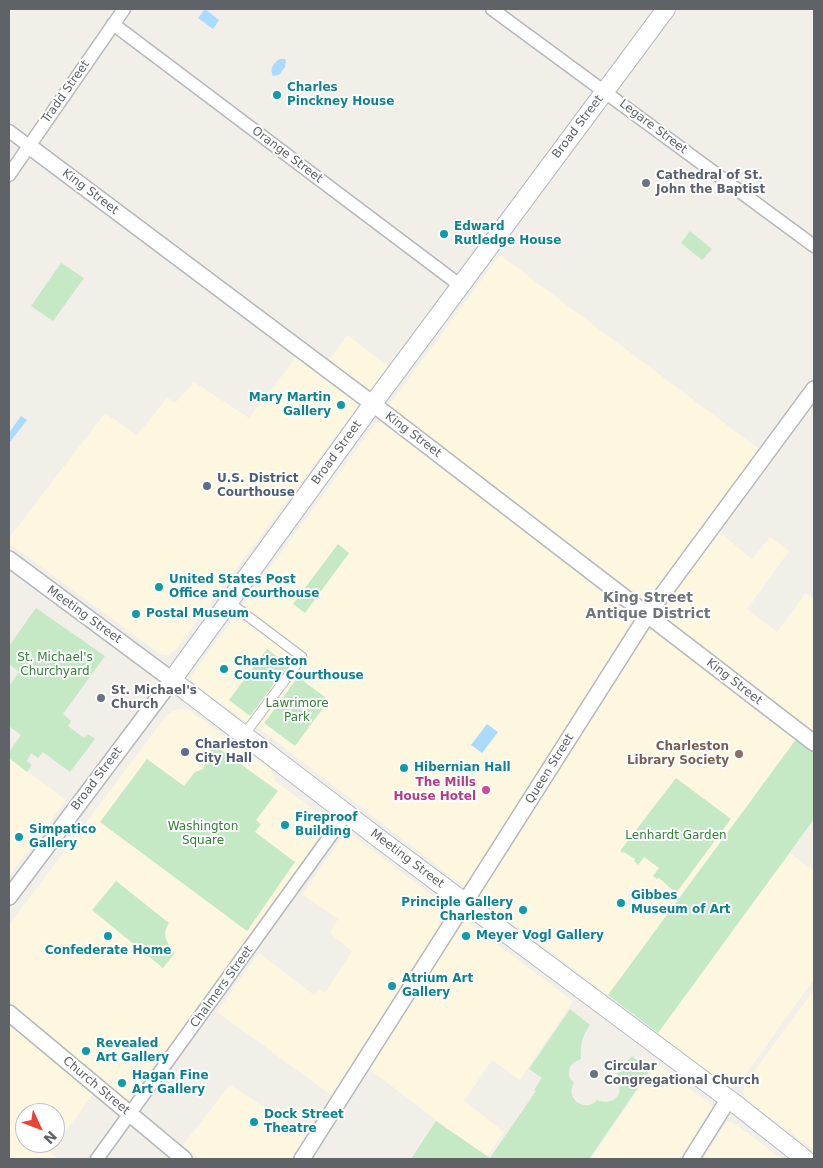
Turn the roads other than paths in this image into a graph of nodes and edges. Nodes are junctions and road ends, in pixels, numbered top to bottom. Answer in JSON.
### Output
{"nodes":[{"id":1,"x":124,"y":9,"type":"edge"},
{"id":2,"x":492,"y":9,"type":"edge"},
{"id":3,"x":666,"y":9,"type":"edge"},
{"id":4,"x":113,"y":24,"type":"junction"},
{"id":5,"x":604,"y":91,"type":"junction"},
{"id":6,"x":9,"y":131,"type":"edge"},
{"id":7,"x":29,"y":146,"type":"junction"},
{"id":8,"x":9,"y":175,"type":"edge"},
{"id":9,"x":814,"y":246,"type":"edge"},
{"id":10,"x":461,"y":286,"type":"junction"},
{"id":11,"x":814,"y":389,"type":"edge"},
{"id":12,"x":373,"y":404,"type":"junction"},
{"id":13,"x":9,"y":559,"type":"edge"},
{"id":14,"x":229,"y":602,"type":"junction"},
{"id":15,"x":648,"y":614,"type":"junction"},
{"id":16,"x":172,"y":680,"type":"junction"},
{"id":17,"x":244,"y":735,"type":"junction"},
{"id":18,"x":814,"y":743,"type":"edge"},
{"id":19,"x":346,"y":814,"type":"junction"},
{"id":20,"x":9,"y":898,"type":"edge"},
{"id":21,"x":465,"y":903,"type":"junction"},
{"id":22,"x":9,"y":1013,"type":"edge"},
{"id":23,"x":728,"y":1100,"type":"junction"},
{"id":24,"x":130,"y":1115,"type":"junction"},
{"id":25,"x":97,"y":1159,"type":"edge"},
{"id":26,"x":184,"y":1159,"type":"edge"},
{"id":27,"x":302,"y":1159,"type":"edge"},
{"id":28,"x":691,"y":1159,"type":"edge"},
{"id":29,"x":805,"y":1159,"type":"edge"}],
"edges":[{"from":1,"to":4,"type":"street","name":"Tradd Street"},
{"from":2,"to":5,"type":"street","name":"Legare Street"},
{"from":3,"to":5,"type":"main road","name":"Broad Street"},
{"from":4,"to":7,"type":"street","name":"Tradd Street"},
{"from":4,"to":10,"type":"street","name":"Orange Street"},
{"from":5,"to":9,"type":"street","name":"Legare Street"},
{"from":5,"to":10,"type":"main road","name":"Broad Street"},
{"from":6,"to":7,"type":"street","name":"King Street"},
{"from":7,"to":8,"type":"street","name":"Tradd Street"},
{"from":7,"to":12,"type":"street","name":"King Street"},
{"from":10,"to":12,"type":"main road","name":"Broad Street"},
{"from":11,"to":15,"type":"street","name":"Queen Street"},
{"from":12,"to":14,"type":"main road","name":"Broad Street"},
{"from":12,"to":15,"type":"street","name":"King Street"},
{"from":13,"to":16,"type":"street","name":"Meeting Street"},
{"from":14,"to":16,"type":"main road","name":"Broad Street"},
{"from":14,"to":17,"type":"street"},
{"from":15,"to":18,"type":"street","name":"King Street"},
{"from":15,"to":21,"type":"street","name":"Queen Street"},
{"from":16,"to":17,"type":"main road","name":"Meeting Street"},
{"from":16,"to":20,"type":"street","name":"Broad Street"},
{"from":17,"to":19,"type":"main road","name":"Meeting Street"},
{"from":19,"to":21,"type":"main road","name":"Meeting Street"},
{"from":19,"to":24,"type":"street","name":"Chalmers Street"},
{"from":21,"to":23,"type":"main road","name":"Meeting Street"},
{"from":21,"to":27,"type":"street","name":"Queen Street"},
{"from":22,"to":24,"type":"street","name":"Church Street"},
{"from":23,"to":28,"type":"street"},
{"from":23,"to":29,"type":"main road","name":"Meeting Street"},
{"from":24,"to":25,"type":"street","name":"Chalmers Street"},
{"from":24,"to":26,"type":"street","name":"Church Street"}]}
